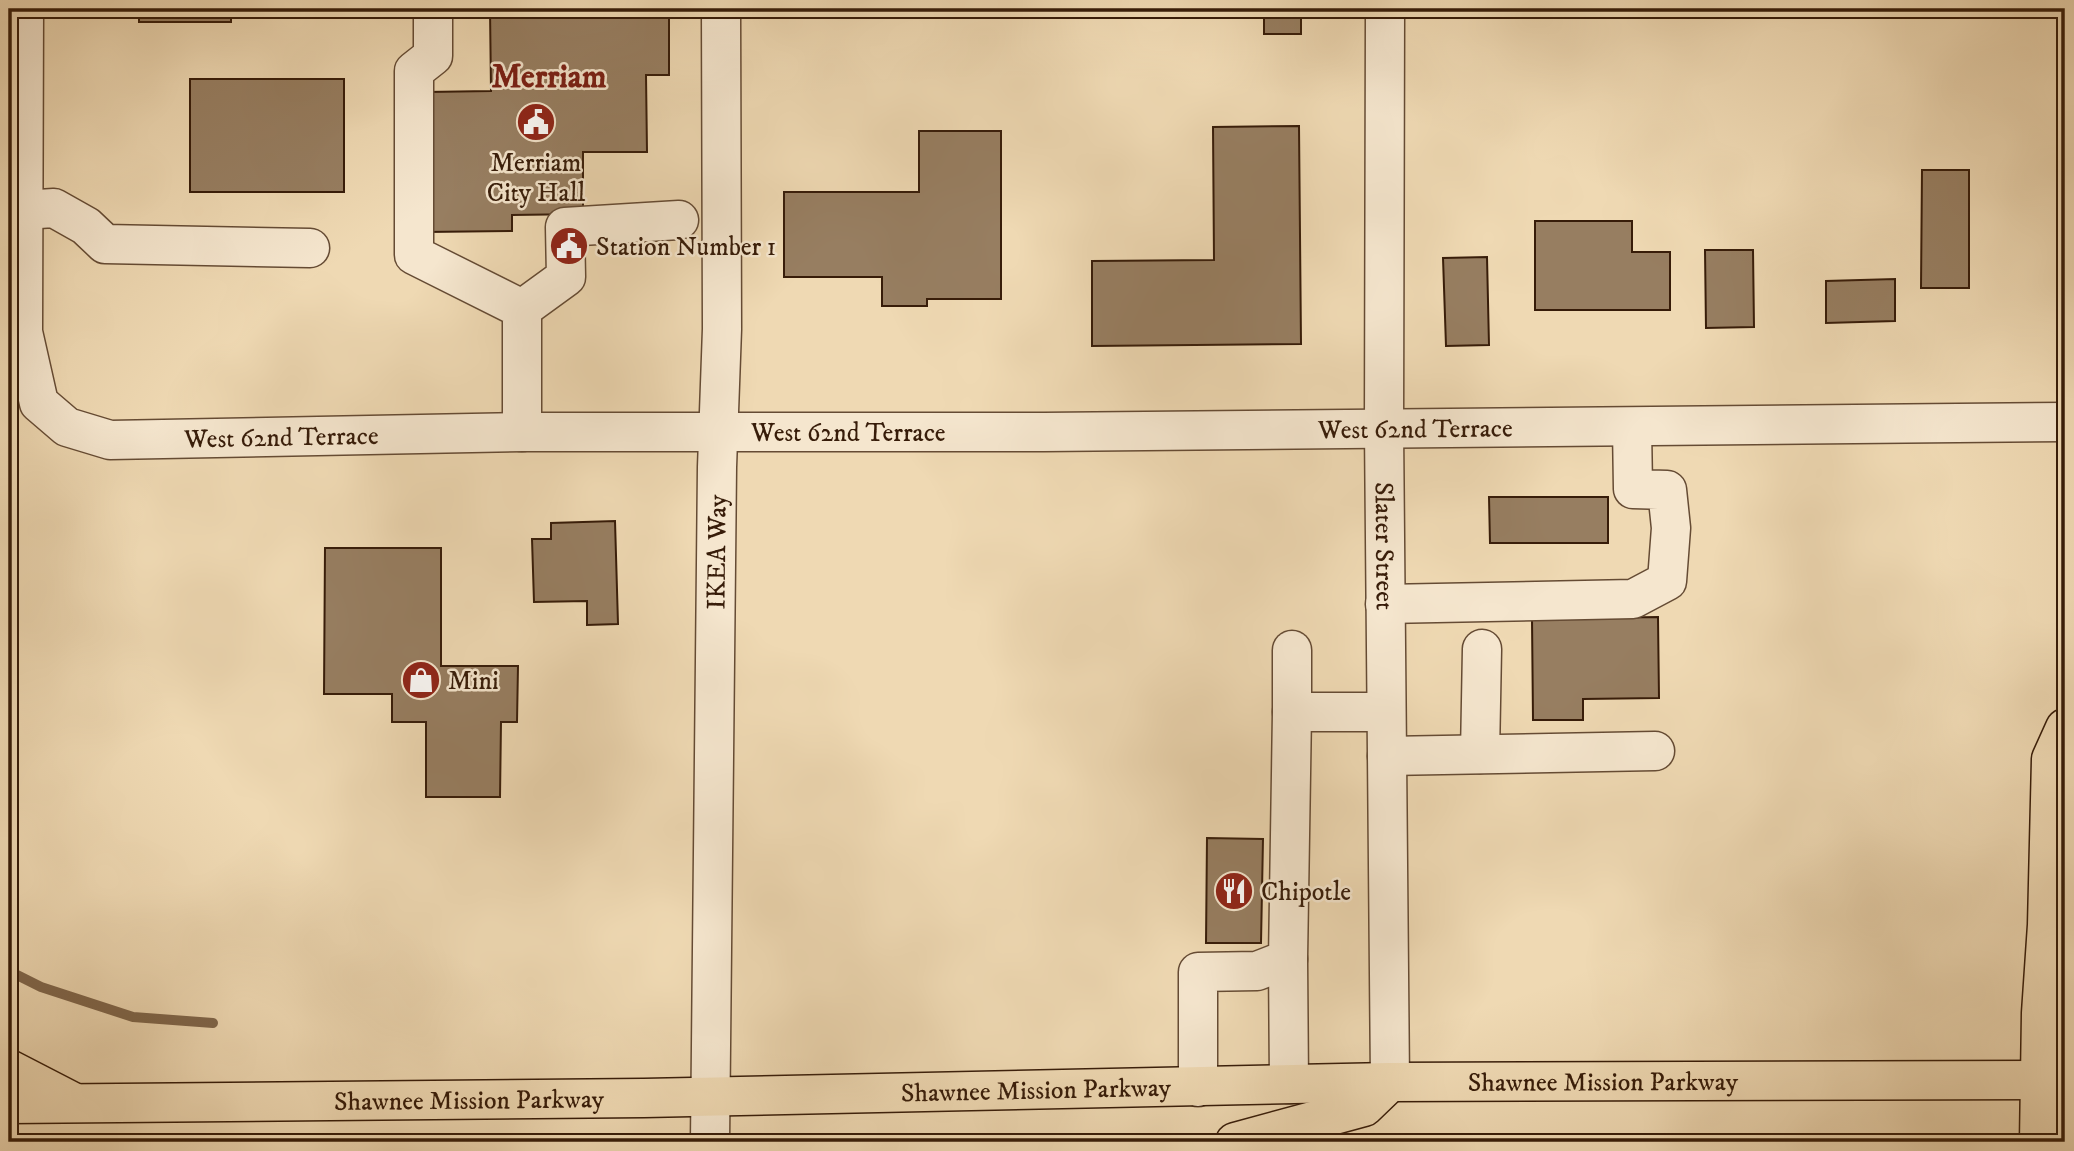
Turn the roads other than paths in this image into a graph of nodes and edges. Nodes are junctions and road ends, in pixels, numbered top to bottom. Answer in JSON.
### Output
{"nodes":[{"id":1,"x":24,"y":9,"type":"edge"},
{"id":2,"x":433,"y":9,"type":"edge"},
{"id":3,"x":721,"y":9,"type":"edge"},
{"id":4,"x":1385,"y":9,"type":"edge"},
{"id":5,"x":16,"y":172,"type":"edge"},
{"id":6,"x":23,"y":210,"type":"junction"},
{"id":7,"x":679,"y":220,"type":"dead end"},
{"id":8,"x":310,"y":248,"type":"dead end"},
{"id":9,"x":522,"y":309,"type":"junction"},
{"id":10,"x":2065,"y":422,"type":"edge"},
{"id":11,"x":1632,"y":427,"type":"junction"},
{"id":12,"x":1384,"y":429,"type":"junction"},
{"id":13,"x":522,"y":432,"type":"junction"},
{"id":14,"x":718,"y":433,"type":"junction"},
{"id":15,"x":1385,"y":604,"type":"junction"},
{"id":16,"x":1482,"y":649,"type":"dead end"},
{"id":17,"x":1292,"y":650,"type":"dead end"},
{"id":18,"x":1292,"y":712,"type":"junction"},
{"id":19,"x":1386,"y":712,"type":"junction"},
{"id":20,"x":2065,"y":728,"type":"edge"},
{"id":21,"x":1655,"y":751,"type":"dead end"},
{"id":22,"x":1480,"y":754,"type":"junction"},
{"id":23,"x":1387,"y":756,"type":"junction"},
{"id":24,"x":1288,"y":960,"type":"junction"},
{"id":25,"x":9,"y":1069,"type":"edge"},
{"id":26,"x":2052,"y":1080,"type":"edge"},
{"id":27,"x":1390,"y":1082,"type":"junction"},
{"id":28,"x":1289,"y":1084,"type":"junction"},
{"id":29,"x":1198,"y":1087,"type":"junction"},
{"id":30,"x":709,"y":1097,"type":"junction"},
{"id":31,"x":76,"y":1103,"type":"junction"},
{"id":32,"x":9,"y":1104,"type":"edge"},
{"id":33,"x":710,"y":1142,"type":"edge"},
{"id":34,"x":1235,"y":1142,"type":"edge"},
{"id":35,"x":2039,"y":1142,"type":"edge"}],
"edges":[{"from":1,"to":5,"type":"street","name":"West 62nd Terrace"},
{"from":2,"to":9,"type":"street"},
{"from":3,"to":14,"type":"street","name":"IKEA Way"},
{"from":4,"to":12,"type":"street","name":"Slater Street"},
{"from":5,"to":6,"type":"street","name":"West 62nd Terrace"},
{"from":6,"to":8,"type":"street"},
{"from":6,"to":13,"type":"street","name":"West 62nd Terrace"},
{"from":7,"to":9,"type":"street"},
{"from":9,"to":13,"type":"street"},
{"from":10,"to":11,"type":"street","name":"West 62nd Terrace"},
{"from":11,"to":12,"type":"street","name":"West 62nd Terrace"},
{"from":11,"to":15,"type":"street"},
{"from":12,"to":14,"type":"street","name":"West 62nd Terrace"},
{"from":12,"to":15,"type":"street","name":"Slater Street"},
{"from":13,"to":14,"type":"street","name":"West 62nd Terrace"},
{"from":14,"to":30,"type":"street","name":"IKEA Way"},
{"from":15,"to":19,"type":"street","name":"Slater Street"},
{"from":16,"to":22,"type":"street"},
{"from":17,"to":18,"type":"street"},
{"from":18,"to":19,"type":"street"},
{"from":18,"to":24,"type":"street"},
{"from":19,"to":23,"type":"street","name":"Slater Street"},
{"from":20,"to":26,"type":"main road"},
{"from":21,"to":22,"type":"street"},
{"from":22,"to":23,"type":"street"},
{"from":23,"to":27,"type":"street","name":"Slater Street"},
{"from":24,"to":28,"type":"street"},
{"from":24,"to":29,"type":"street"},
{"from":25,"to":31,"type":"main road"},
{"from":26,"to":27,"type":"main road","name":"Shawnee Mission Parkway"},
{"from":26,"to":35,"type":"main road"},
{"from":27,"to":28,"type":"main road","name":"Shawnee Mission Parkway"},
{"from":27,"to":34,"type":"main road"},
{"from":28,"to":29,"type":"main road","name":"Shawnee Mission Parkway"},
{"from":29,"to":30,"type":"main road","name":"Shawnee Mission Parkway"},
{"from":30,"to":31,"type":"main road","name":"Shawnee Mission Parkway"},
{"from":30,"to":33,"type":"street","name":"IKEA Way"},
{"from":31,"to":32,"type":"main road","name":"Shawnee Mission Parkway"}]}
